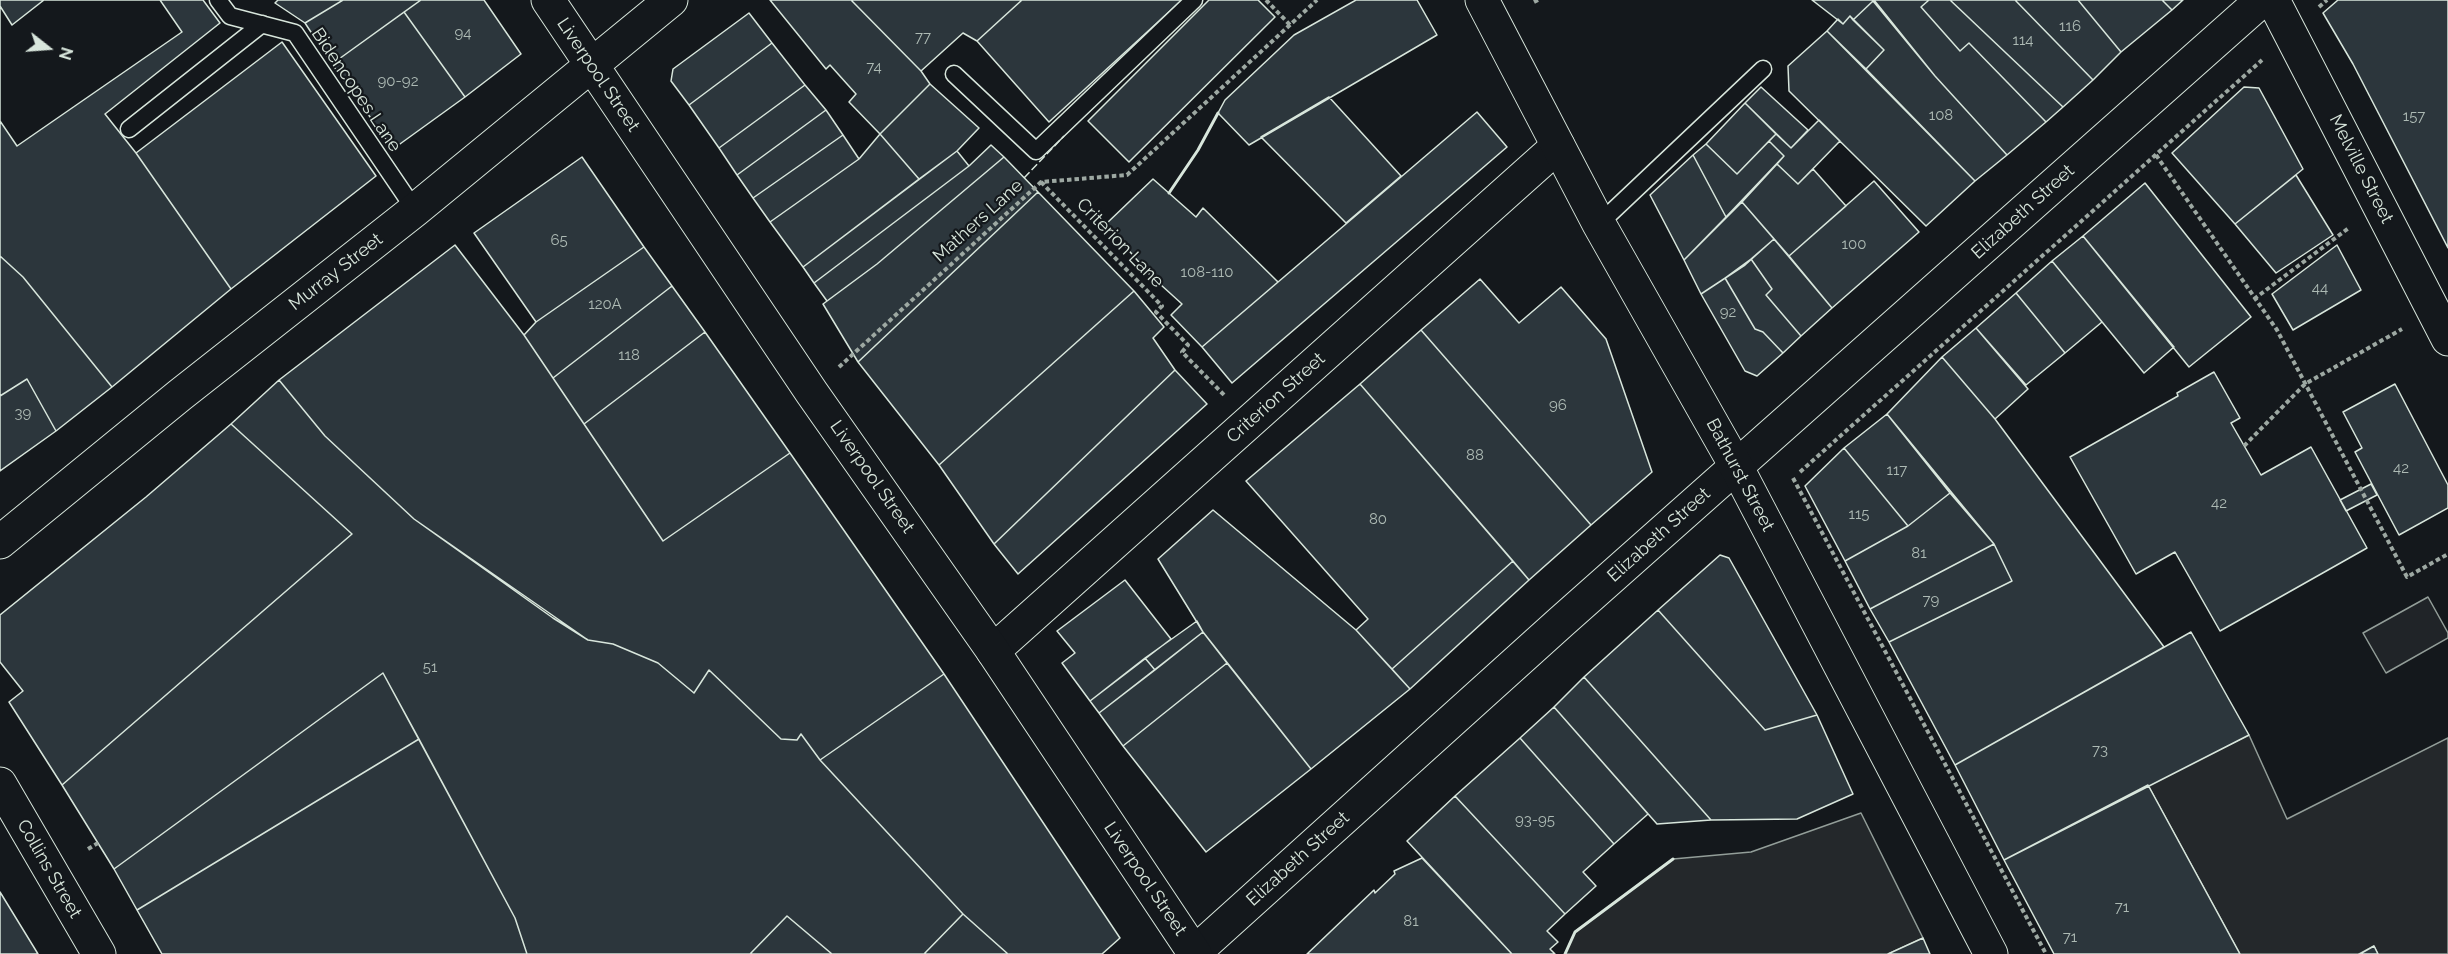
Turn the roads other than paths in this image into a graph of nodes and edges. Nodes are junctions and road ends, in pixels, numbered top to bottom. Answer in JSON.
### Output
{"nodes":[{"id":1,"x":218,"y":0,"type":"edge"},
{"id":2,"x":548,"y":0,"type":"edge"},
{"id":3,"x":670,"y":0,"type":"edge"},
{"id":4,"x":1194,"y":0,"type":"edge"},
{"id":5,"x":1482,"y":0,"type":"edge"},
{"id":6,"x":2262,"y":0,"type":"edge"},
{"id":7,"x":2273,"y":0,"type":"edge"},
{"id":8,"x":262,"y":24,"type":"junction"},
{"id":9,"x":591,"y":65,"type":"junction"},
{"id":10,"x":1763,"y":69,"type":"dead end"},
{"id":11,"x":954,"y":74,"type":"dead end"},
{"id":12,"x":129,"y":129,"type":"dead end"},
{"id":13,"x":1558,"y":146,"type":"junction"},
{"id":14,"x":415,"y":210,"type":"junction"},
{"id":15,"x":1599,"y":224,"type":"junction"},
{"id":16,"x":2441,"y":325,"type":"edge"},
{"id":17,"x":1736,"y":466,"type":"junction"},
{"id":18,"x":0,"y":542,"type":"edge"},
{"id":19,"x":993,"y":651,"type":"junction"},
{"id":20,"x":0,"y":784,"type":"edge"},
{"id":21,"x":1195,"y":953,"type":"edge"},
{"id":22,"x":99,"y":954,"type":"edge"},
{"id":23,"x":1991,"y":954,"type":"edge"}],
"edges":[{"from":1,"to":8,"type":"lane","name":"Bidencopes Lane"},
{"from":2,"to":9,"type":"street","name":"Liverpool Street"},
{"from":3,"to":9,"type":"street","name":"Murray Street"},
{"from":4,"to":11,"type":"lane"},
{"from":5,"to":13,"type":"street","name":"Bathurst Street"},
{"from":6,"to":17,"type":"street","name":"Elizabeth Street"},
{"from":7,"to":16,"type":"street","name":"Melville Street"},
{"from":8,"to":12,"type":"lane"},
{"from":8,"to":14,"type":"lane","name":"Bidencopes Lane"},
{"from":9,"to":14,"type":"street","name":"Murray Street"},
{"from":9,"to":19,"type":"street","name":"Liverpool Street"},
{"from":10,"to":15,"type":"lane"},
{"from":13,"to":15,"type":"street","name":"Bathurst Street"},
{"from":13,"to":19,"type":"street","name":"Criterion Street"},
{"from":14,"to":18,"type":"street","name":"Murray Street"},
{"from":15,"to":17,"type":"street","name":"Bathurst Street"},
{"from":17,"to":21,"type":"street","name":"Elizabeth Street"},
{"from":17,"to":23,"type":"street","name":"Bathurst Street"},
{"from":19,"to":21,"type":"street","name":"Liverpool Street"},
{"from":20,"to":22,"type":"street","name":"Collins Street"}]}
